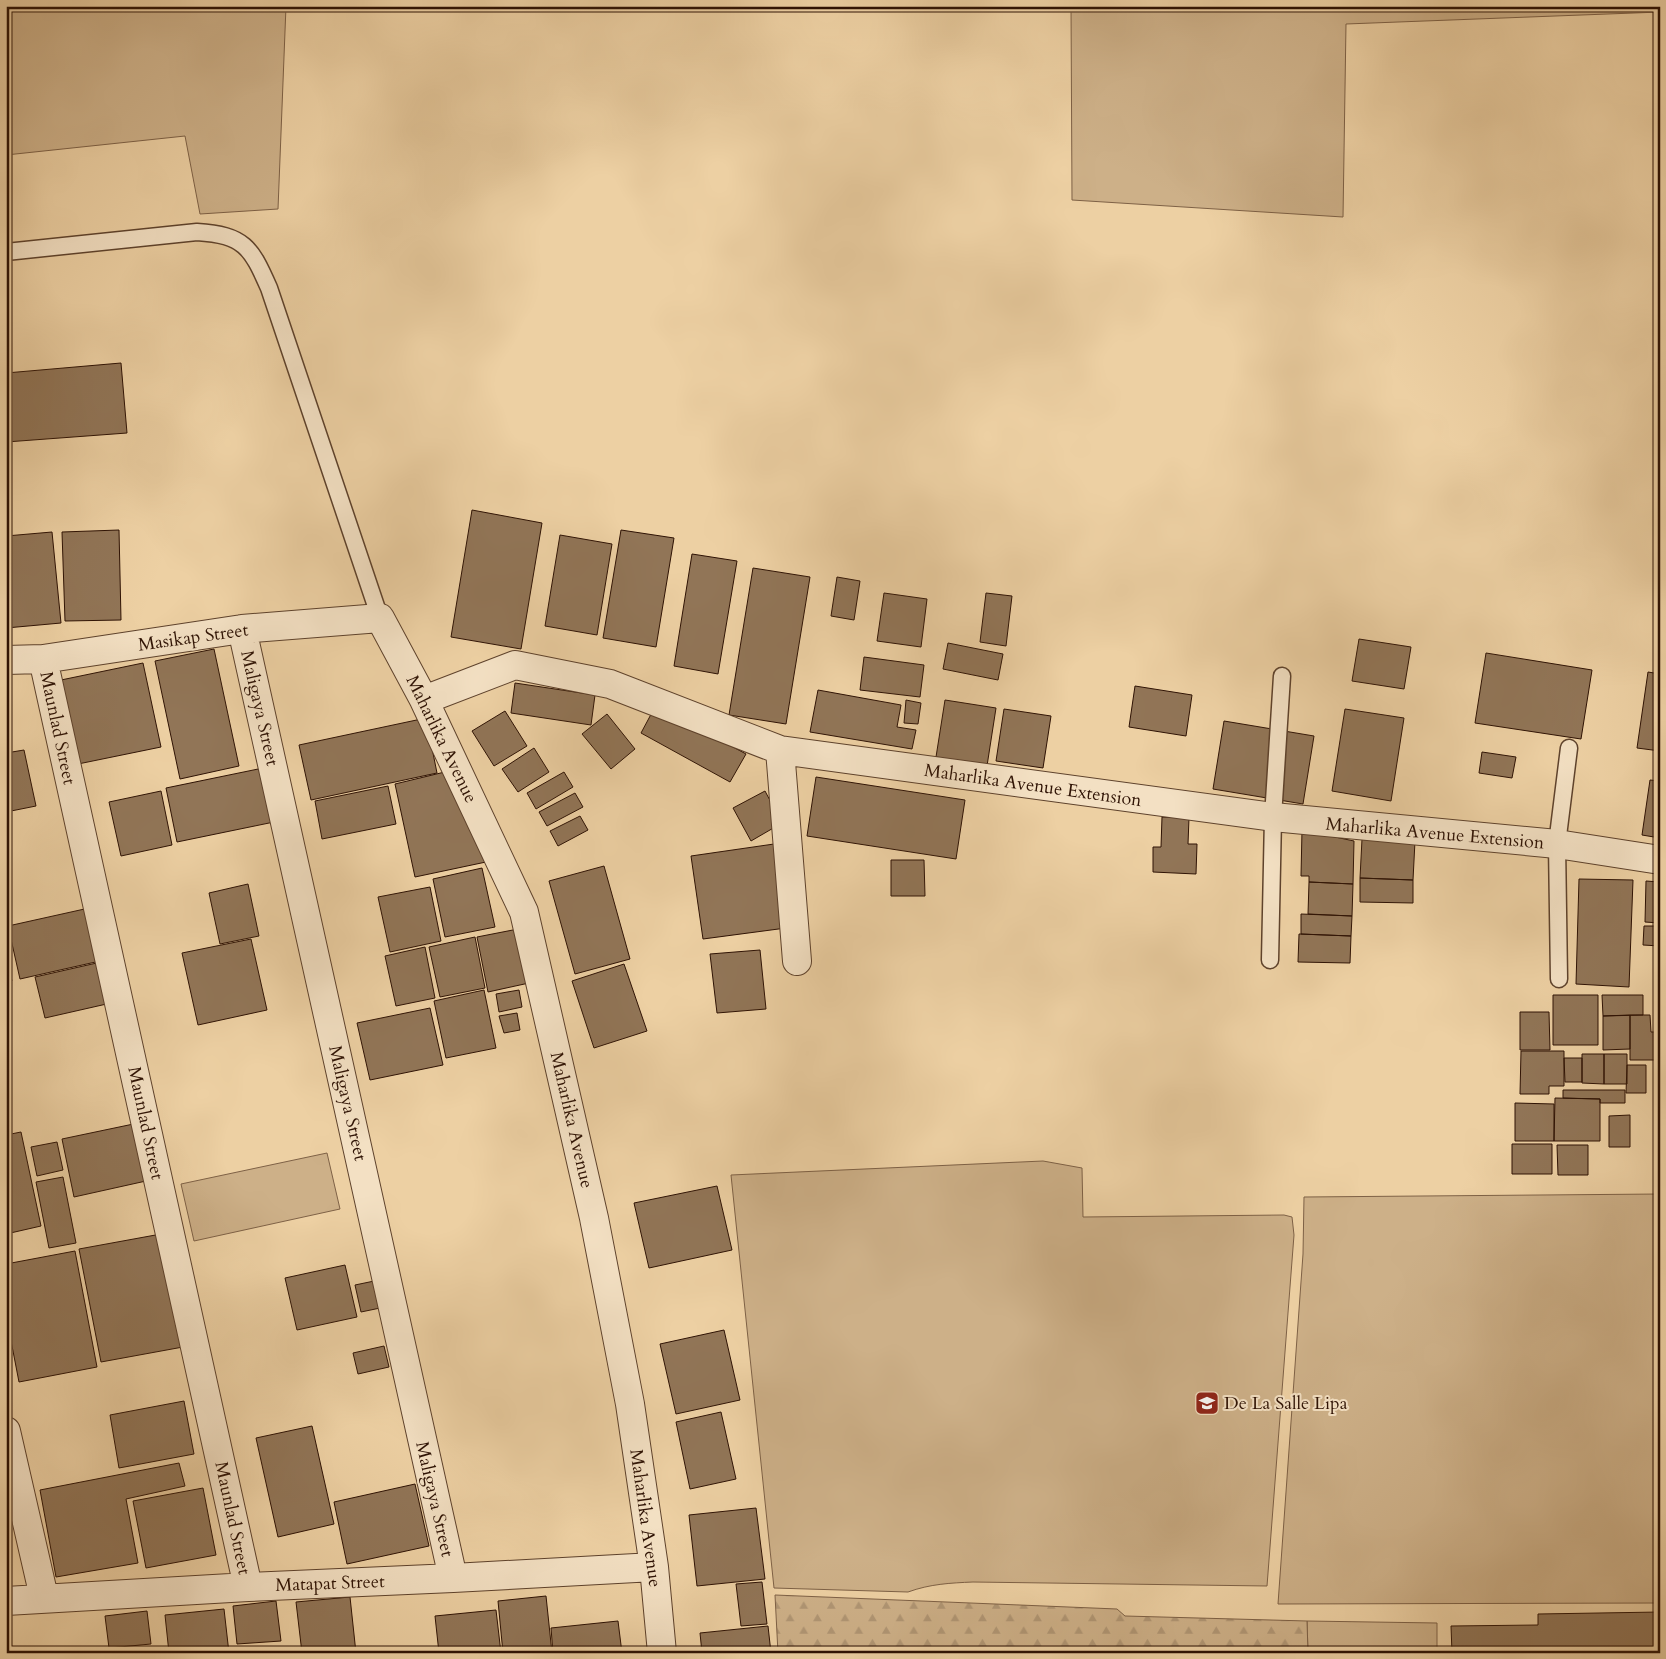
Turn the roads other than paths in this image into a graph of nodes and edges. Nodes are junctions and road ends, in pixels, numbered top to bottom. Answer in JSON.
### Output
{"nodes":[{"id":1,"x":6,"y":252,"type":"edge"},
{"id":2,"x":380,"y":618,"type":"junction"},
{"id":3,"x":242,"y":628,"type":"junction"},
{"id":4,"x":43,"y":659,"type":"junction"},
{"id":5,"x":6,"y":660,"type":"edge"},
{"id":6,"x":1282,"y":676,"type":"dead end"},
{"id":7,"x":424,"y":700,"type":"junction"},
{"id":8,"x":1569,"y":748,"type":"dead end"},
{"id":9,"x":780,"y":750,"type":"junction"},
{"id":10,"x":1273,"y":817,"type":"junction"},
{"id":11,"x":1557,"y":844,"type":"junction"},
{"id":12,"x":1660,"y":860,"type":"edge"},
{"id":13,"x":1270,"y":960,"type":"dead end"},
{"id":14,"x":797,"y":961,"type":"dead end"},
{"id":15,"x":1559,"y":979,"type":"dead end"},
{"id":16,"x":6,"y":1431,"type":"edge"},
{"id":17,"x":654,"y":1567,"type":"junction"},
{"id":18,"x":453,"y":1578,"type":"junction"},
{"id":19,"x":248,"y":1587,"type":"junction"},
{"id":20,"x":44,"y":1598,"type":"junction"},
{"id":21,"x":6,"y":1601,"type":"edge"},
{"id":22,"x":662,"y":1653,"type":"edge"}],
"edges":[{"from":1,"to":2,"type":"lane"},
{"from":2,"to":3,"type":"street","name":"Masikap Street"},
{"from":2,"to":7,"type":"street","name":"Maharlika Avenue"},
{"from":3,"to":4,"type":"street","name":"Masikap Street"},
{"from":3,"to":18,"type":"street","name":"Maligaya Street"},
{"from":4,"to":5,"type":"street","name":"Masikap Street"},
{"from":4,"to":19,"type":"street","name":"Maunlad Street"},
{"from":6,"to":10,"type":"lane"},
{"from":7,"to":9,"type":"street","name":"Maharlika Avenue Extension"},
{"from":7,"to":17,"type":"street","name":"Maharlika Avenue"},
{"from":8,"to":11,"type":"lane"},
{"from":9,"to":10,"type":"street","name":"Maharlika Avenue Extension"},
{"from":9,"to":14,"type":"street"},
{"from":10,"to":11,"type":"street","name":"Maharlika Avenue Extension"},
{"from":10,"to":13,"type":"lane"},
{"from":11,"to":12,"type":"street","name":"Maharlika Avenue Extension"},
{"from":11,"to":15,"type":"lane"},
{"from":16,"to":20,"type":"street"},
{"from":17,"to":18,"type":"street","name":"Matapat Street"},
{"from":17,"to":22,"type":"street","name":"Maharlika Avenue"},
{"from":18,"to":19,"type":"street","name":"Matapat Street"},
{"from":19,"to":20,"type":"street","name":"Matapat Street"},
{"from":20,"to":21,"type":"street","name":"Matapat Street"}]}
